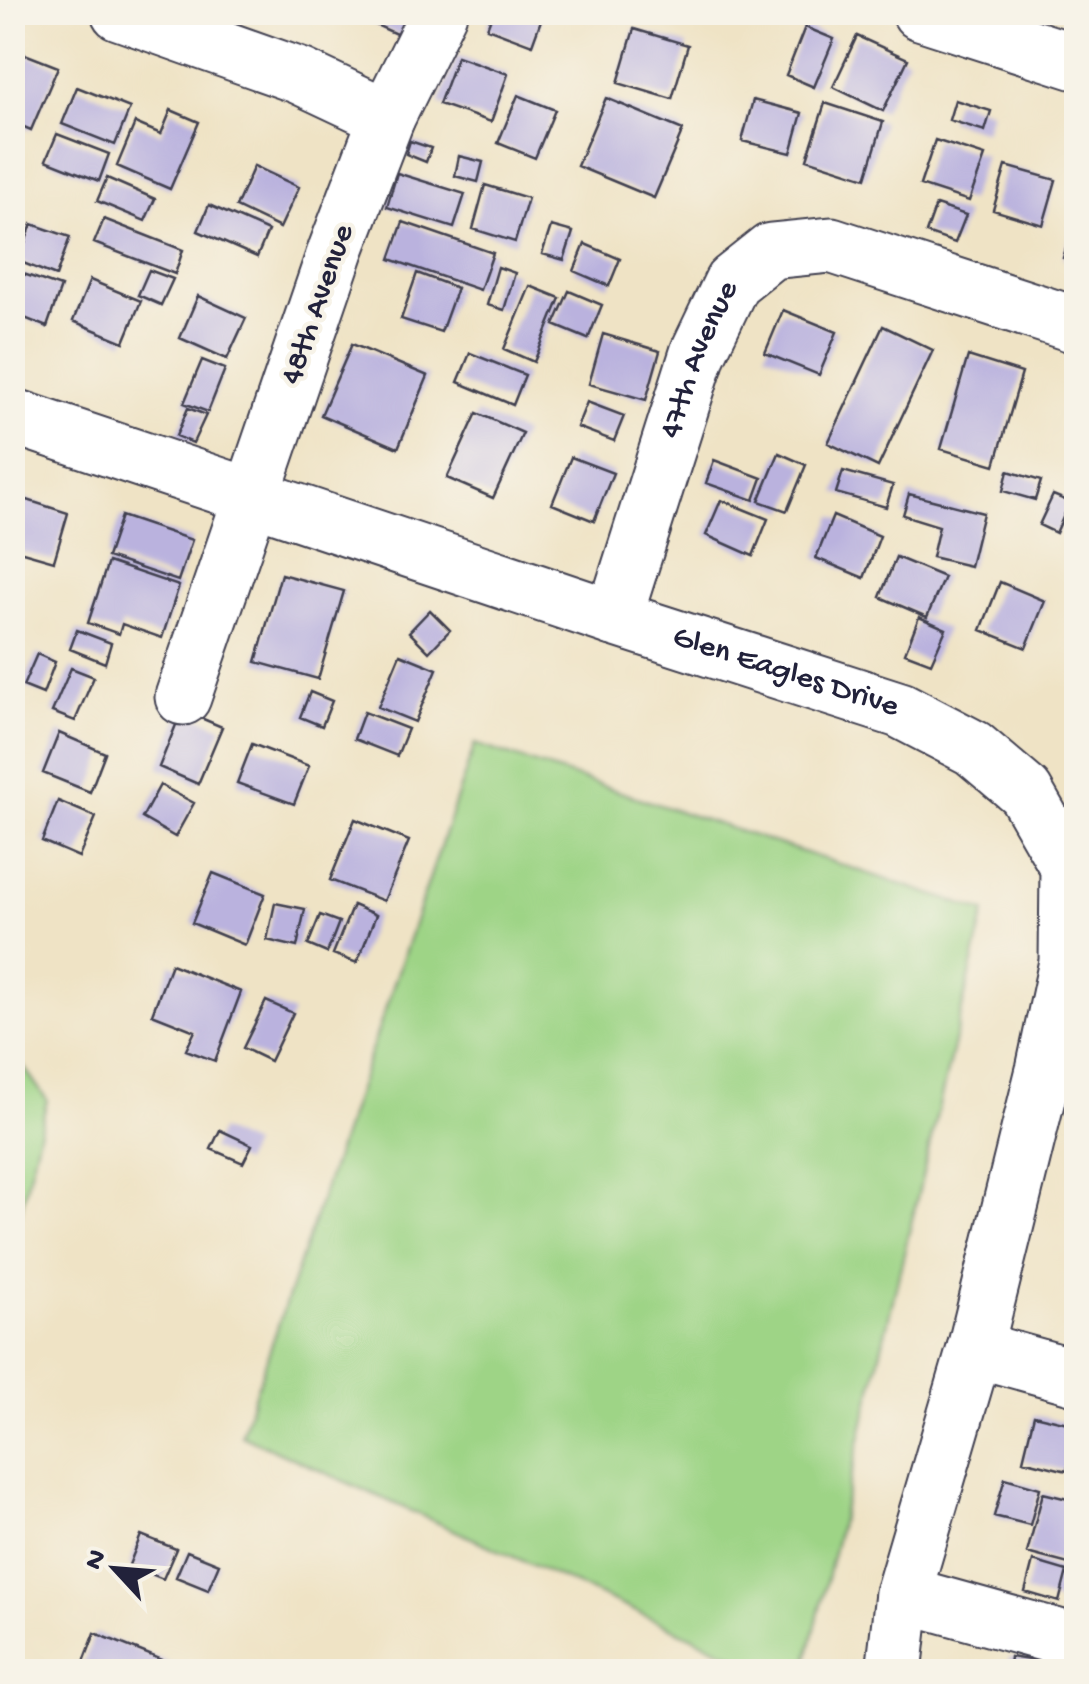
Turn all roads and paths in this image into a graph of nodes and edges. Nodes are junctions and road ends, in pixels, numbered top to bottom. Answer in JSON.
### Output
{"nodes":[{"id":1,"x":119,"y":12,"type":"edge"},
{"id":2,"x":439,"y":12,"type":"edge"},
{"id":3,"x":920,"y":12,"type":"edge"},
{"id":4,"x":1076,"y":62,"type":"edge"},
{"id":5,"x":387,"y":117,"type":"junction"},
{"id":6,"x":1076,"y":326,"type":"edge"},
{"id":7,"x":12,"y":416,"type":"edge"},
{"id":8,"x":254,"y":496,"type":"junction"},
{"id":9,"x":614,"y":618,"type":"junction"},
{"id":10,"x":182,"y":697,"type":"dead end"},
{"id":11,"x":1072,"y":865,"type":"edge"},
{"id":12,"x":1060,"y":1074,"type":"edge"},
{"id":13,"x":975,"y":1349,"type":"junction"},
{"id":14,"x":1076,"y":1378,"type":"edge"},
{"id":15,"x":903,"y":1594,"type":"junction"},
{"id":16,"x":1076,"y":1642,"type":"edge"},
{"id":17,"x":894,"y":1672,"type":"edge"}],
"edges":[{"from":1,"to":5,"type":"street"},
{"from":2,"to":5,"type":"street","name":"48th Avenue"},
{"from":3,"to":4,"type":"street"},
{"from":5,"to":8,"type":"street","name":"48th Avenue"},
{"from":6,"to":9,"type":"street","name":"47th Avenue"},
{"from":7,"to":8,"type":"street","name":"Glen Eagles Drive"},
{"from":8,"to":9,"type":"street","name":"Glen Eagles Drive"},
{"from":8,"to":10,"type":"street"},
{"from":9,"to":11,"type":"street","name":"Glen Eagles Drive"},
{"from":11,"to":12,"type":"street","name":"Glen Eagles Drive"},
{"from":12,"to":13,"type":"street","name":"Glen Eagles Drive"},
{"from":13,"to":14,"type":"street"},
{"from":13,"to":15,"type":"street","name":"Glen Eagles Drive"},
{"from":15,"to":16,"type":"street"},
{"from":15,"to":17,"type":"street","name":"Glen Eagles Drive"}]}
